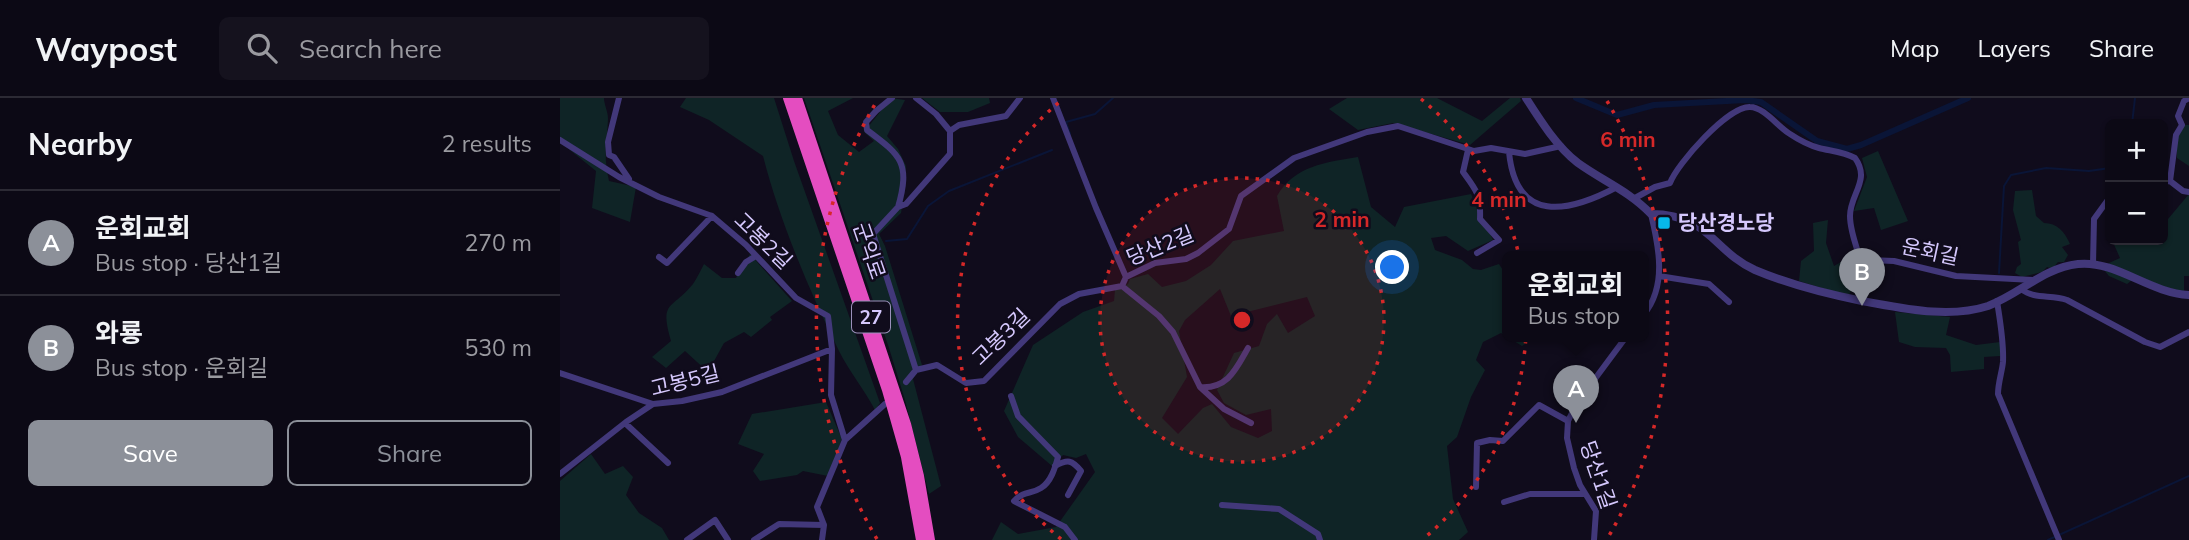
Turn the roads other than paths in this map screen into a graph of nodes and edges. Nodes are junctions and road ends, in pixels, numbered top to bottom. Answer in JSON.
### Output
{"nodes":[{"id":1,"x":619,"y":98,"type":"edge"},
{"id":2,"x":788,"y":98,"type":"edge"},
{"id":3,"x":797,"y":98,"type":"edge"},
{"id":4,"x":892,"y":98,"type":"edge"},
{"id":5,"x":916,"y":98,"type":"edge"},
{"id":6,"x":1020,"y":98,"type":"edge"},
{"id":7,"x":1053,"y":98,"type":"edge"},
{"id":8,"x":1526,"y":98,"type":"edge"},
{"id":9,"x":2189,"y":98,"type":"edge"},
{"id":10,"x":950,"y":131,"type":"junction"},
{"id":11,"x":560,"y":140,"type":"edge"},
{"id":12,"x":1560,"y":145,"type":"junction"},
{"id":13,"x":1468,"y":150,"type":"junction"},
{"id":14,"x":1509,"y":152,"type":"junction"},
{"id":15,"x":2168,"y":172,"type":"edge"},
{"id":16,"x":2168,"y":182,"type":"edge"},
{"id":17,"x":632,"y":183,"type":"junction"},
{"id":18,"x":1617,"y":187,"type":"junction"},
{"id":19,"x":2189,"y":192,"type":"edge"},
{"id":20,"x":1635,"y":198,"type":"junction"},
{"id":21,"x":2105,"y":204,"type":"edge"},
{"id":22,"x":898,"y":206,"type":"junction"},
{"id":23,"x":1651,"y":214,"type":"junction"},
{"id":24,"x":712,"y":216,"type":"junction"},
{"id":25,"x":1477,"y":253,"type":"dead end"},
{"id":26,"x":755,"y":256,"type":"junction"},
{"id":27,"x":659,"y":257,"type":"dead end"},
{"id":28,"x":2093,"y":264,"type":"junction"},
{"id":29,"x":738,"y":273,"type":"dead end"},
{"id":30,"x":1659,"y":276,"type":"junction"},
{"id":31,"x":1126,"y":277,"type":"junction"},
{"id":32,"x":2033,"y":281,"type":"junction"},
{"id":33,"x":1122,"y":286,"type":"junction"},
{"id":34,"x":2021,"y":289,"type":"junction"},
{"id":35,"x":2189,"y":295,"type":"edge"},
{"id":36,"x":1997,"y":301,"type":"junction"},
{"id":37,"x":1729,"y":302,"type":"dead end"},
{"id":38,"x":1649,"y":307,"type":"edge"},
{"id":39,"x":2189,"y":332,"type":"edge"},
{"id":40,"x":1622,"y":342,"type":"edge"},
{"id":41,"x":1248,"y":348,"type":"dead end"},
{"id":42,"x":832,"y":349,"type":"junction"},
{"id":43,"x":916,"y":370,"type":"junction"},
{"id":44,"x":560,"y":373,"type":"edge"},
{"id":45,"x":906,"y":382,"type":"dead end"},
{"id":46,"x":1200,"y":387,"type":"junction"},
{"id":47,"x":1011,"y":396,"type":"dead end"},
{"id":48,"x":653,"y":404,"type":"junction"},
{"id":49,"x":885,"y":404,"type":"dead end"},
{"id":50,"x":1568,"y":421,"type":"junction"},
{"id":51,"x":625,"y":423,"type":"junction"},
{"id":52,"x":1251,"y":423,"type":"dead end"},
{"id":53,"x":845,"y":440,"type":"junction"},
{"id":54,"x":668,"y":463,"type":"dead end"},
{"id":55,"x":1055,"y":466,"type":"junction"},
{"id":56,"x":560,"y":474,"type":"edge"},
{"id":57,"x":1476,"y":487,"type":"dead end"},
{"id":58,"x":1585,"y":494,"type":"junction"},
{"id":59,"x":1068,"y":495,"type":"dead end"},
{"id":60,"x":1504,"y":502,"type":"dead end"},
{"id":61,"x":1222,"y":505,"type":"dead end"},
{"id":62,"x":824,"y":524,"type":"junction"},
{"id":63,"x":2058,"y":537,"type":"edge"},
{"id":64,"x":687,"y":540,"type":"edge"},
{"id":65,"x":728,"y":540,"type":"edge"},
{"id":66,"x":754,"y":540,"type":"edge"},
{"id":67,"x":822,"y":540,"type":"edge"},
{"id":68,"x":921,"y":540,"type":"edge"},
{"id":69,"x":930,"y":540,"type":"edge"},
{"id":70,"x":1074,"y":540,"type":"edge"},
{"id":71,"x":1320,"y":540,"type":"edge"},
{"id":72,"x":1594,"y":540,"type":"edge"}],
"edges":[{"from":1,"to":17,"type":"street"},
{"from":2,"to":68,"type":"highway","name":"군익로","number":"27"},
{"from":3,"to":69,"type":"highway","name":"군익로","number":"27"},
{"from":4,"to":22,"type":"street"},
{"from":5,"to":10,"type":"street"},
{"from":6,"to":10,"type":"street"},
{"from":7,"to":31,"type":"street"},
{"from":8,"to":12,"type":"street"},
{"from":9,"to":15,"type":"street"},
{"from":10,"to":22,"type":"street"},
{"from":11,"to":17,"type":"street","name":"고봉2길"},
{"from":12,"to":14,"type":"street","name":"당산2길"},
{"from":12,"to":18,"type":"street"},
{"from":13,"to":14,"type":"street","name":"당산2길"},
{"from":13,"to":25,"type":"street"},
{"from":13,"to":31,"type":"street","name":"당산2길"},
{"from":14,"to":18,"type":"street"},
{"from":16,"to":19,"type":"street"},
{"from":17,"to":24,"type":"street","name":"고봉2길"},
{"from":18,"to":20,"type":"street"},
{"from":20,"to":23,"type":"street"},
{"from":20,"to":32,"type":"street","name":"운회길"},
{"from":21,"to":28,"type":"street"},
{"from":22,"to":43,"type":"street"},
{"from":23,"to":30,"type":"street"},
{"from":23,"to":36,"type":"street","name":"운회길"},
{"from":24,"to":26,"type":"street","name":"고봉2길"},
{"from":24,"to":27,"type":"street"},
{"from":26,"to":29,"type":"street"},
{"from":26,"to":42,"type":"street","name":"고봉2길"},
{"from":28,"to":32,"type":"street","name":"운회길"},
{"from":28,"to":35,"type":"street","name":"운회길"},
{"from":30,"to":37,"type":"street"},
{"from":30,"to":38,"type":"street"},
{"from":31,"to":33,"type":"street","name":"당산2길"},
{"from":32,"to":34,"type":"street","name":"운회길"},
{"from":33,"to":43,"type":"street","name":"고봉3길"},
{"from":33,"to":46,"type":"street","name":"당산2길"},
{"from":34,"to":36,"type":"street","name":"운회길"},
{"from":34,"to":39,"type":"street"},
{"from":36,"to":63,"type":"street"},
{"from":40,"to":50,"type":"street","name":"당산1길"},
{"from":41,"to":46,"type":"street"},
{"from":42,"to":48,"type":"street","name":"고봉5길"},
{"from":42,"to":53,"type":"street","name":"고봉2길"},
{"from":43,"to":45,"type":"street"},
{"from":44,"to":48,"type":"street"},
{"from":46,"to":52,"type":"street"},
{"from":47,"to":55,"type":"street"},
{"from":48,"to":51,"type":"street","name":"고봉5길"},
{"from":49,"to":53,"type":"street"},
{"from":50,"to":57,"type":"street","name":"당산1길"},
{"from":50,"to":58,"type":"street","name":"당산1길"},
{"from":51,"to":54,"type":"street"},
{"from":51,"to":56,"type":"street","name":"고봉5길"},
{"from":53,"to":62,"type":"street"},
{"from":55,"to":59,"type":"street"},
{"from":55,"to":70,"type":"street"},
{"from":58,"to":60,"type":"street"},
{"from":58,"to":72,"type":"street","name":"당산1길"},
{"from":61,"to":71,"type":"street"},
{"from":62,"to":66,"type":"street"},
{"from":62,"to":67,"type":"street"},
{"from":64,"to":65,"type":"street"}]}
